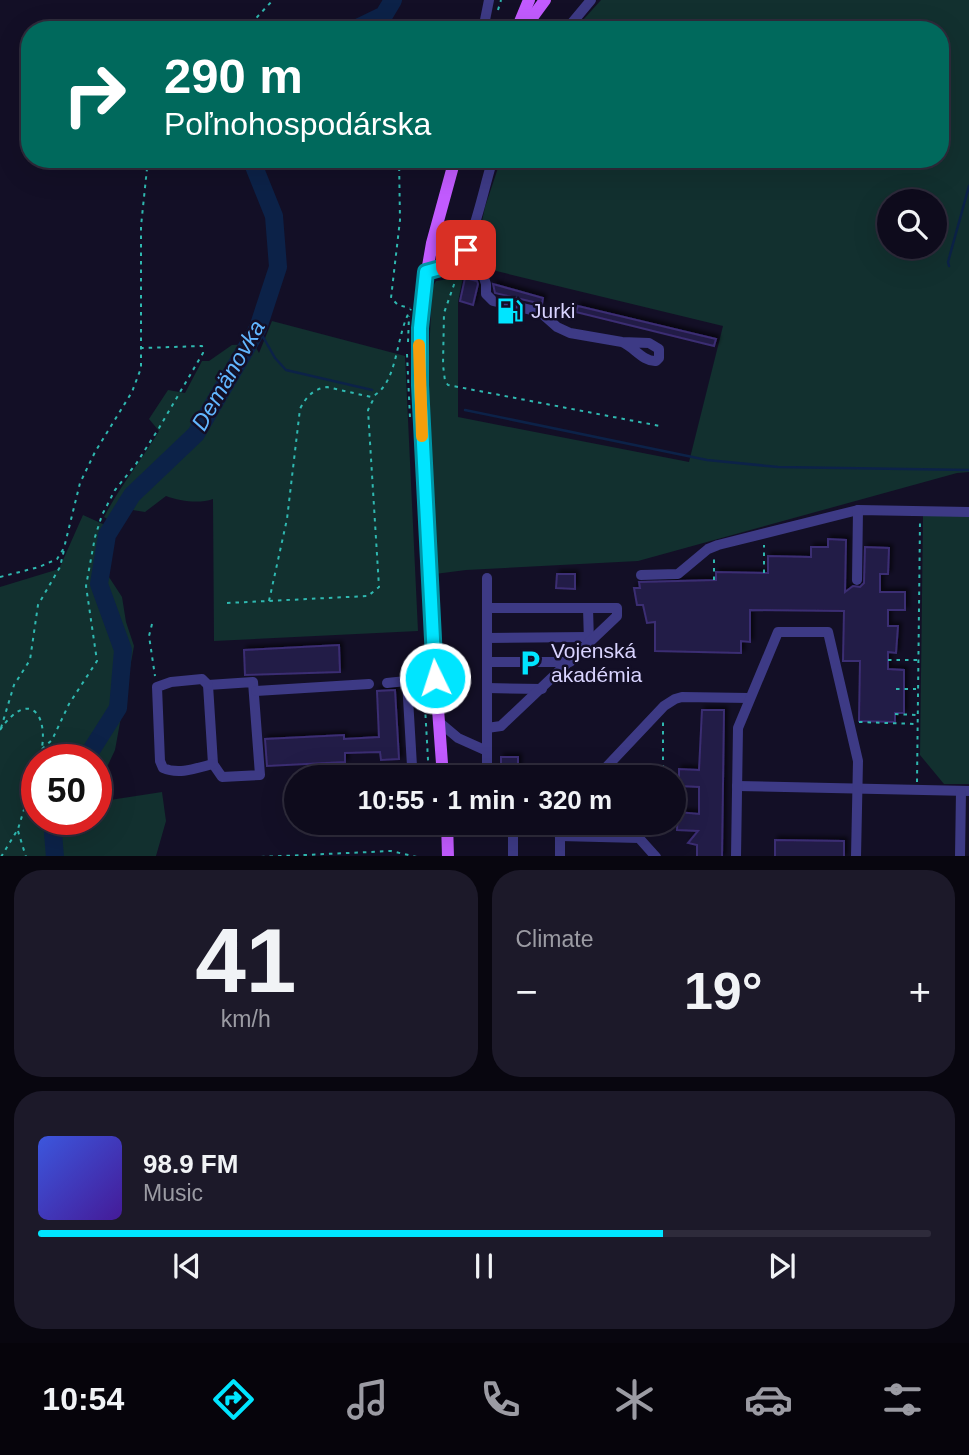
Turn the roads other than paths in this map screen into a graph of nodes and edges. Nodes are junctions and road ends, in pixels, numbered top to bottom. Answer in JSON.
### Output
{"nodes":[{"id":1,"x":489,"y":0,"type":"edge"},
{"id":2,"x":529,"y":0,"type":"edge"},
{"id":3,"x":545,"y":0,"type":"edge"},
{"id":4,"x":592,"y":0,"type":"edge"},
{"id":5,"x":485,"y":21,"type":"edge"},
{"id":6,"x":521,"y":21,"type":"edge"},
{"id":7,"x":530,"y":21,"type":"edge"},
{"id":8,"x":574,"y":21,"type":"edge"},
{"id":9,"x":452,"y":168,"type":"edge"},
{"id":10,"x":490,"y":168,"type":"edge"},
{"id":11,"x":458,"y":265,"type":"junction"},
{"id":12,"x":426,"y":272,"type":"junction"},
{"id":13,"x":622,"y":342,"type":"dead end"},
{"id":14,"x":858,"y":510,"type":"junction"},
{"id":15,"x":969,"y":512,"type":"edge"},
{"id":16,"x":641,"y":575,"type":"dead end"},
{"id":17,"x":487,"y":578,"type":"dead end"},
{"id":18,"x":857,"y":580,"type":"dead end"},
{"id":19,"x":487,"y":608,"type":"junction"},
{"id":20,"x":589,"y":608,"type":"junction"},
{"id":21,"x":487,"y":638,"type":"junction"},
{"id":22,"x":589,"y":640,"type":"junction"},
{"id":23,"x":487,"y":662,"type":"junction"},
{"id":24,"x":570,"y":662,"type":"junction"},
{"id":25,"x":435,"y":678,"type":"junction"},
{"id":26,"x":407,"y":681,"type":"junction"},
{"id":27,"x":387,"y":682,"type":"dead end"},
{"id":28,"x":369,"y":684,"type":"dead end"},
{"id":29,"x":208,"y":685,"type":"junction"},
{"id":30,"x":487,"y":688,"type":"junction"},
{"id":31,"x":542,"y":689,"type":"junction"},
{"id":32,"x":256,"y":691,"type":"junction"},
{"id":33,"x":749,"y":698,"type":"junction"},
{"id":34,"x":439,"y":722,"type":"junction"},
{"id":35,"x":486,"y":728,"type":"junction"},
{"id":36,"x":487,"y":751,"type":"junction"},
{"id":37,"x":214,"y":764,"type":"junction"},
{"id":38,"x":412,"y":765,"type":"edge"},
{"id":39,"x":442,"y":765,"type":"edge"},
{"id":40,"x":487,"y":765,"type":"edge"},
{"id":41,"x":608,"y":765,"type":"edge"},
{"id":42,"x":737,"y":786,"type":"junction"},
{"id":43,"x":857,"y":788,"type":"junction"},
{"id":44,"x":965,"y":791,"type":"edge"},
{"id":45,"x":447,"y":835,"type":"edge"},
{"id":46,"x":513,"y":835,"type":"edge"},
{"id":47,"x":559,"y":836,"type":"joint"},
{"id":48,"x":448,"y":856,"type":"edge"},
{"id":49,"x":513,"y":856,"type":"edge"},
{"id":50,"x":560,"y":856,"type":"edge"},
{"id":51,"x":656,"y":856,"type":"edge"},
{"id":52,"x":736,"y":856,"type":"edge"},
{"id":53,"x":856,"y":856,"type":"edge"},
{"id":54,"x":960,"y":856,"type":"edge"}],
"edges":[{"from":1,"to":5,"type":"street"},
{"from":2,"to":6,"type":"main road"},
{"from":3,"to":7,"type":"main road"},
{"from":4,"to":8,"type":"street"},
{"from":9,"to":12,"type":"main road"},
{"from":10,"to":11,"type":"street"},
{"from":11,"to":12,"type":"street"},
{"from":11,"to":13,"type":"street"},
{"from":12,"to":25,"type":"main road"},
{"from":14,"to":15,"type":"street"},
{"from":14,"to":16,"type":"street"},
{"from":14,"to":18,"type":"street"},
{"from":17,"to":19,"type":"street"},
{"from":19,"to":20,"type":"street"},
{"from":19,"to":21,"type":"street"},
{"from":20,"to":22,"type":"street"},
{"from":20,"to":22,"type":"street"},
{"from":21,"to":22,"type":"street"},
{"from":21,"to":23,"type":"street"},
{"from":22,"to":24,"type":"street"},
{"from":23,"to":24,"type":"street"},
{"from":23,"to":30,"type":"street"},
{"from":24,"to":31,"type":"street"},
{"from":25,"to":26,"type":"street"},
{"from":25,"to":34,"type":"main road"},
{"from":26,"to":27,"type":"street"},
{"from":26,"to":38,"type":"street"},
{"from":28,"to":32,"type":"street"},
{"from":29,"to":32,"type":"street"},
{"from":29,"to":37,"type":"street"},
{"from":29,"to":37,"type":"street"},
{"from":30,"to":31,"type":"street"},
{"from":30,"to":35,"type":"street"},
{"from":31,"to":35,"type":"street"},
{"from":32,"to":37,"type":"street"},
{"from":33,"to":41,"type":"street"},
{"from":33,"to":42,"type":"street"},
{"from":33,"to":43,"type":"street"},
{"from":34,"to":36,"type":"street"},
{"from":34,"to":39,"type":"main road"},
{"from":35,"to":36,"type":"street"},
{"from":36,"to":40,"type":"street"},
{"from":42,"to":43,"type":"street"},
{"from":42,"to":52,"type":"street"},
{"from":43,"to":44,"type":"street"},
{"from":43,"to":53,"type":"street"},
{"from":44,"to":54,"type":"street"},
{"from":45,"to":48,"type":"main road"},
{"from":46,"to":49,"type":"street"},
{"from":47,"to":50,"type":"street"},
{"from":47,"to":51,"type":"street"}]}
